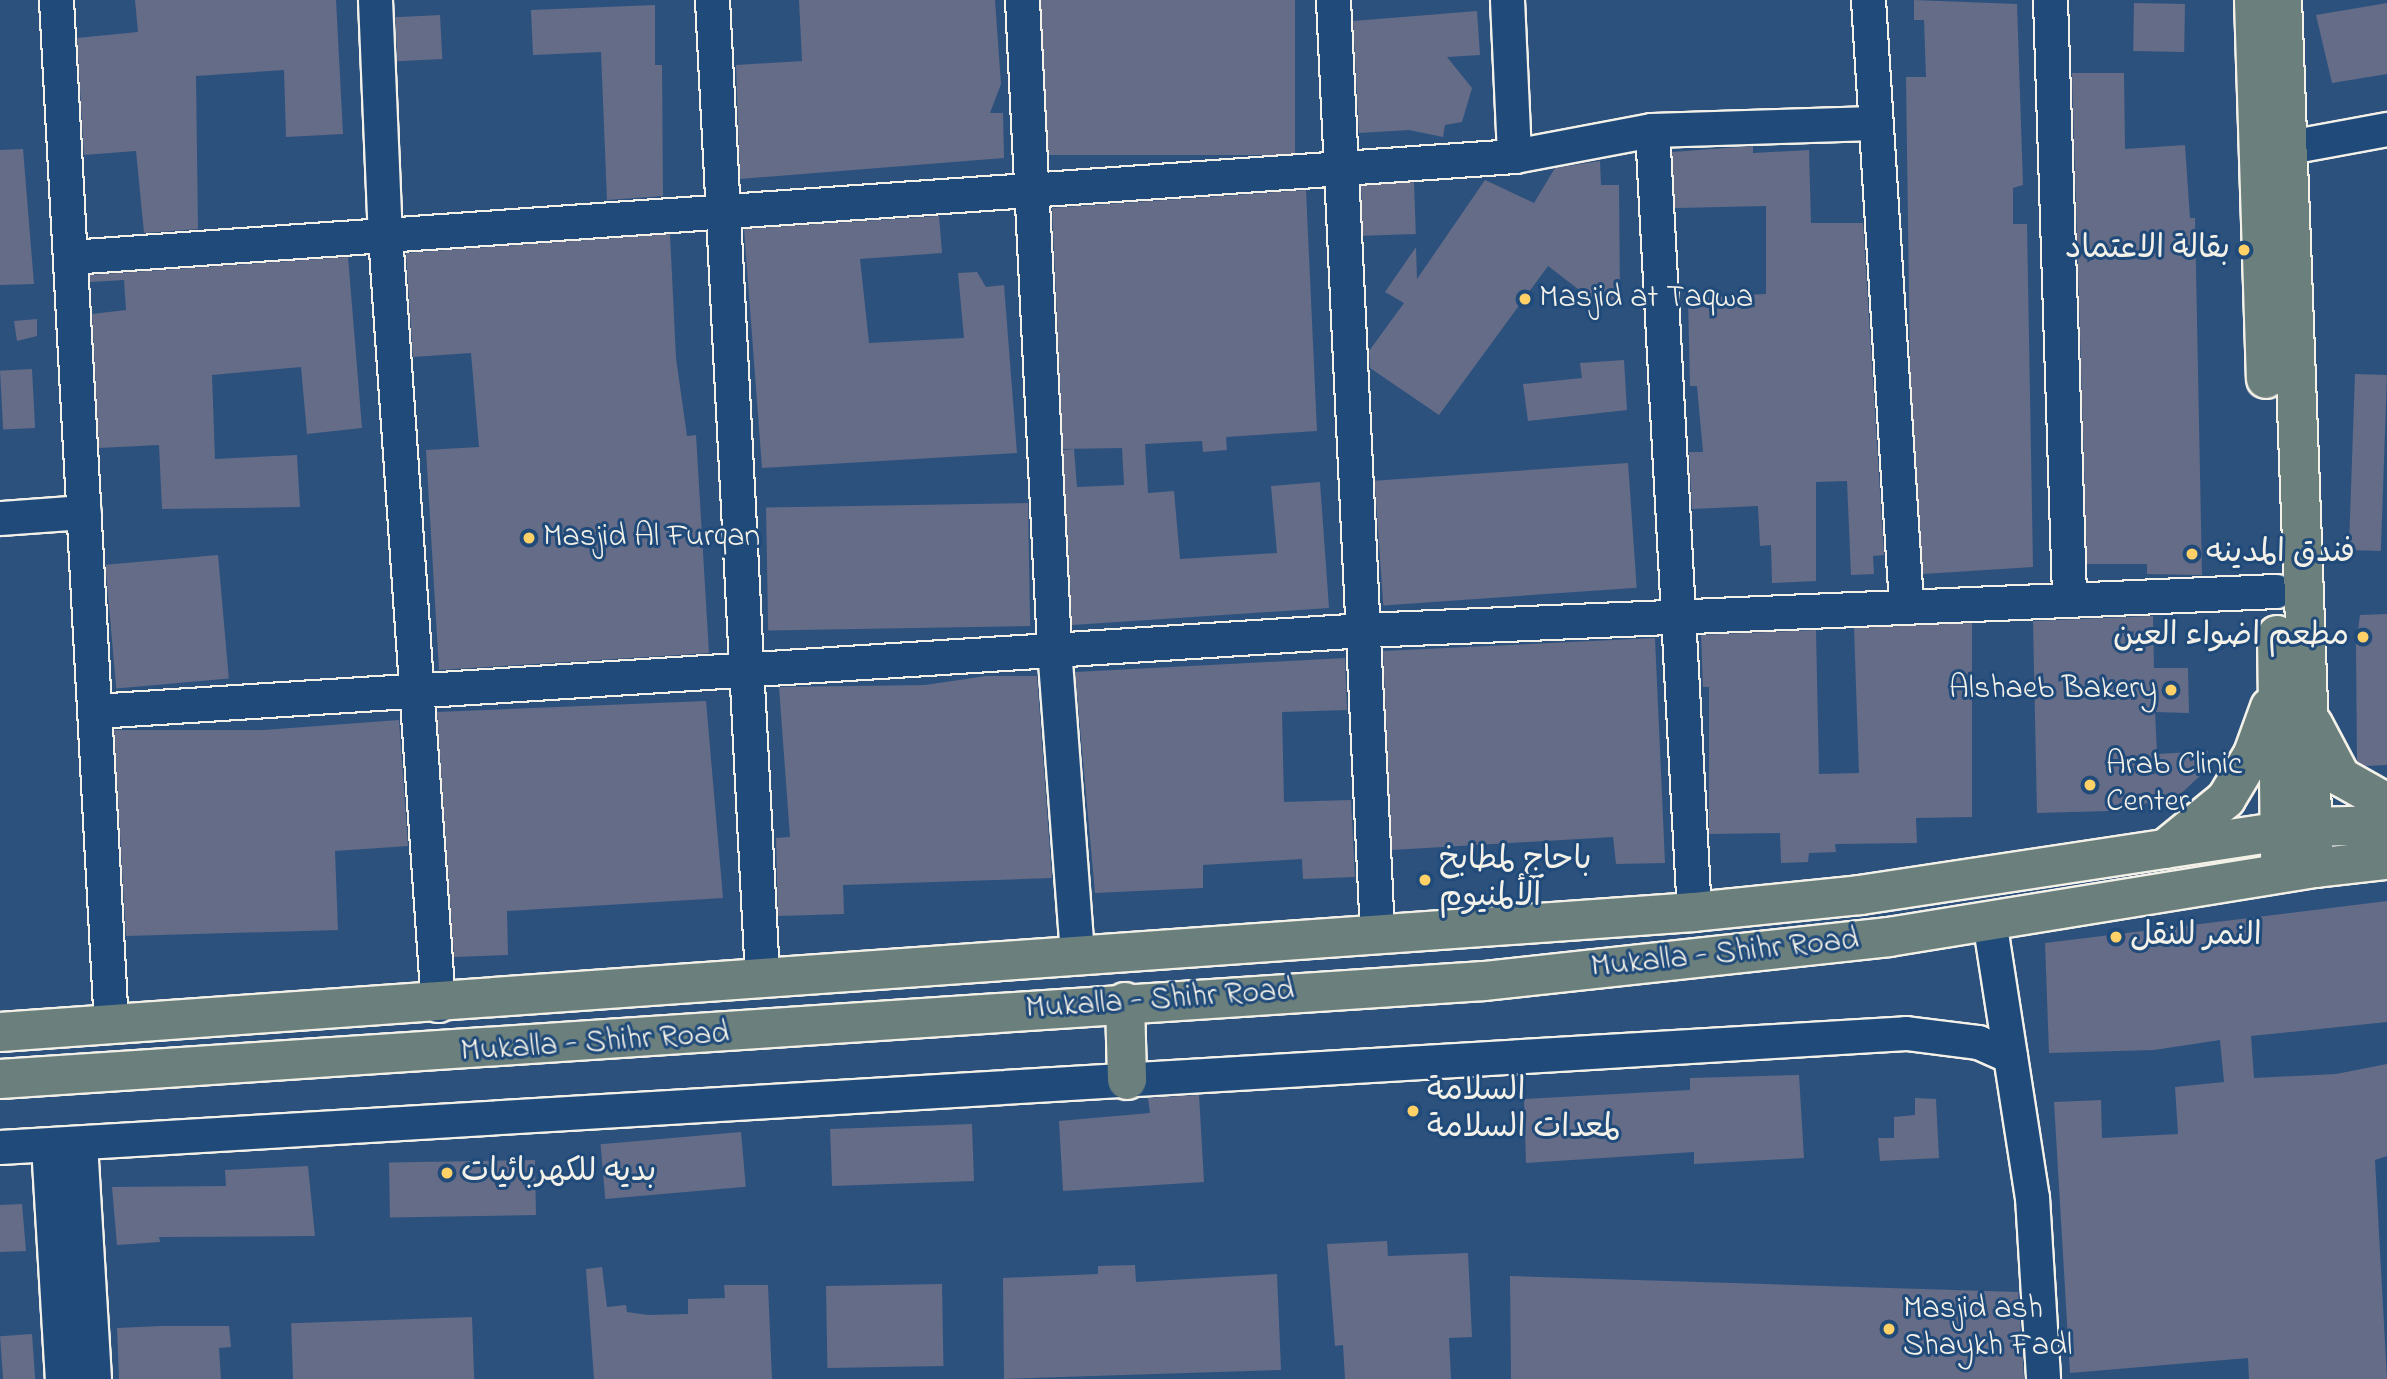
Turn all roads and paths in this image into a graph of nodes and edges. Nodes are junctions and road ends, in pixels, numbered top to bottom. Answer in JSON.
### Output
{"nodes":[{"id":1,"x":56,"y":0,"type":"edge"},
{"id":2,"x":375,"y":0,"type":"edge"},
{"id":3,"x":712,"y":0,"type":"edge"},
{"id":4,"x":1022,"y":0,"type":"edge"},
{"id":5,"x":1334,"y":0,"type":"edge"},
{"id":6,"x":1507,"y":0,"type":"edge"},
{"id":7,"x":1868,"y":0,"type":"edge"},
{"id":8,"x":2050,"y":0,"type":"edge"},
{"id":9,"x":2254,"y":0,"type":"edge"},
{"id":10,"x":2282,"y":0,"type":"edge"},
{"id":11,"x":1873,"y":123,"type":"junction"},
{"id":12,"x":1651,"y":130,"type":"junction"},
{"id":13,"x":2387,"y":130,"type":"edge"},
{"id":14,"x":2270,"y":151,"type":"junction"},
{"id":15,"x":1514,"y":156,"type":"junction"},
{"id":16,"x":1341,"y":163,"type":"junction"},
{"id":17,"x":1031,"y":185,"type":"junction"},
{"id":18,"x":723,"y":208,"type":"junction"},
{"id":19,"x":385,"y":235,"type":"junction"},
{"id":20,"x":70,"y":257,"type":"junction"},
{"id":21,"x":84,"y":512,"type":"junction"},
{"id":22,"x":0,"y":518,"type":"edge"},
{"id":23,"x":2276,"y":591,"type":"junction"},
{"id":24,"x":2069,"y":596,"type":"junction"},
{"id":25,"x":1906,"y":604,"type":"junction"},
{"id":26,"x":1677,"y":615,"type":"junction"},
{"id":27,"x":1364,"y":630,"type":"junction"},
{"id":28,"x":1054,"y":648,"type":"junction"},
{"id":29,"x":749,"y":670,"type":"junction"},
{"id":30,"x":416,"y":691,"type":"junction"},
{"id":31,"x":2292,"y":696,"type":"junction"},
{"id":32,"x":95,"y":711,"type":"junction"},
{"id":33,"x":2387,"y":803,"type":"edge"},
{"id":34,"x":2387,"y":825,"type":"edge"},
{"id":35,"x":2295,"y":830,"type":"junction"},
{"id":36,"x":2158,"y":853,"type":"junction"},
{"id":37,"x":2387,"y":860,"type":"edge"},
{"id":38,"x":2297,"y":870,"type":"junction"},
{"id":39,"x":1694,"y":912,"type":"junction"},
{"id":40,"x":1989,"y":920,"type":"junction"},
{"id":41,"x":1479,"y":926,"type":"junction"},
{"id":42,"x":1377,"y":934,"type":"junction"},
{"id":43,"x":1077,"y":955,"type":"junction"},
{"id":44,"x":762,"y":977,"type":"junction"},
{"id":45,"x":1484,"y":981,"type":"junction"},
{"id":46,"x":1125,"y":1002,"type":"junction"},
{"id":47,"x":438,"y":1005,"type":"junction"},
{"id":48,"x":111,"y":1025,"type":"junction"},
{"id":49,"x":0,"y":1032,"type":"edge"},
{"id":50,"x":442,"y":1055,"type":"junction"},
{"id":51,"x":2010,"y":1056,"type":"junction"},
{"id":52,"x":0,"y":1079,"type":"edge"},
{"id":53,"x":1127,"y":1080,"type":"junction"},
{"id":54,"x":64,"y":1144,"type":"junction"},
{"id":55,"x":0,"y":1147,"type":"edge"},
{"id":56,"x":62,"y":1379,"type":"edge"},
{"id":57,"x":94,"y":1379,"type":"edge"},
{"id":58,"x":2043,"y":1379,"type":"edge"}],
"edges":[{"from":1,"to":20,"type":"street"},
{"from":2,"to":19,"type":"street"},
{"from":3,"to":18,"type":"street"},
{"from":4,"to":17,"type":"street"},
{"from":5,"to":16,"type":"street"},
{"from":6,"to":15,"type":"street"},
{"from":7,"to":11,"type":"street"},
{"from":8,"to":24,"type":"street"},
{"from":9,"to":14,"type":"main road"},
{"from":10,"to":14,"type":"main road"},
{"from":11,"to":12,"type":"street"},
{"from":11,"to":25,"type":"street"},
{"from":12,"to":15,"type":"street"},
{"from":12,"to":26,"type":"street"},
{"from":13,"to":14,"type":"street"},
{"from":14,"to":23,"type":"main road"},
{"from":14,"to":31,"type":"main road"},
{"from":15,"to":16,"type":"street"},
{"from":16,"to":17,"type":"street"},
{"from":16,"to":27,"type":"street"},
{"from":17,"to":18,"type":"street"},
{"from":17,"to":28,"type":"street"},
{"from":18,"to":19,"type":"street"},
{"from":18,"to":29,"type":"street"},
{"from":19,"to":20,"type":"street"},
{"from":19,"to":30,"type":"street"},
{"from":20,"to":21,"type":"street"},
{"from":21,"to":22,"type":"street"},
{"from":21,"to":32,"type":"street"},
{"from":23,"to":24,"type":"street"},
{"from":23,"to":31,"type":"main road"},
{"from":24,"to":25,"type":"street"},
{"from":25,"to":26,"type":"street"},
{"from":26,"to":27,"type":"street"},
{"from":26,"to":39,"type":"street"},
{"from":27,"to":28,"type":"street"},
{"from":27,"to":42,"type":"street"},
{"from":28,"to":29,"type":"street"},
{"from":28,"to":43,"type":"street"},
{"from":29,"to":30,"type":"street"},
{"from":29,"to":44,"type":"street"},
{"from":30,"to":32,"type":"street"},
{"from":30,"to":47,"type":"street"},
{"from":31,"to":33,"type":"main road"},
{"from":31,"to":35,"type":"main road"},
{"from":31,"to":36,"type":"main road"},
{"from":32,"to":48,"type":"street"},
{"from":34,"to":35,"type":"main road","name":"Mukalla - Shihr Road"},
{"from":35,"to":36,"type":"main road","name":"Mukalla - Shihr Road"},
{"from":35,"to":38,"type":"main road"},
{"from":36,"to":39,"type":"main road","name":"Mukalla - Shihr Road"},
{"from":37,"to":38,"type":"main road","name":"Mukalla - Shihr Road"},
{"from":38,"to":40,"type":"main road","name":"Mukalla - Shihr Road"},
{"from":39,"to":41,"type":"main road","name":"Mukalla - Shihr Road"},
{"from":40,"to":45,"type":"main road","name":"Mukalla - Shihr Road"},
{"from":40,"to":51,"type":"street"},
{"from":41,"to":42,"type":"main road","name":"Mukalla - Shihr Road"},
{"from":41,"to":45,"type":"main road"},
{"from":42,"to":43,"type":"main road","name":"Mukalla - Shihr Road"},
{"from":43,"to":44,"type":"main road","name":"Mukalla - Shihr Road"},
{"from":44,"to":47,"type":"main road","name":"Mukalla - Shihr Road"},
{"from":45,"to":46,"type":"main road","name":"Mukalla - Shihr Road"},
{"from":46,"to":50,"type":"main road","name":"Mukalla - Shihr Road"},
{"from":46,"to":53,"type":"main road"},
{"from":47,"to":48,"type":"main road","name":"Mukalla - Shihr Road"},
{"from":47,"to":50,"type":"main road"},
{"from":48,"to":49,"type":"main road","name":"Mukalla - Shihr Road"},
{"from":50,"to":52,"type":"main road","name":"Mukalla - Shihr Road"},
{"from":51,"to":53,"type":"street"},
{"from":51,"to":58,"type":"street"},
{"from":53,"to":54,"type":"street"},
{"from":54,"to":55,"type":"street"},
{"from":54,"to":56,"type":"street"},
{"from":54,"to":57,"type":"street"}]}
